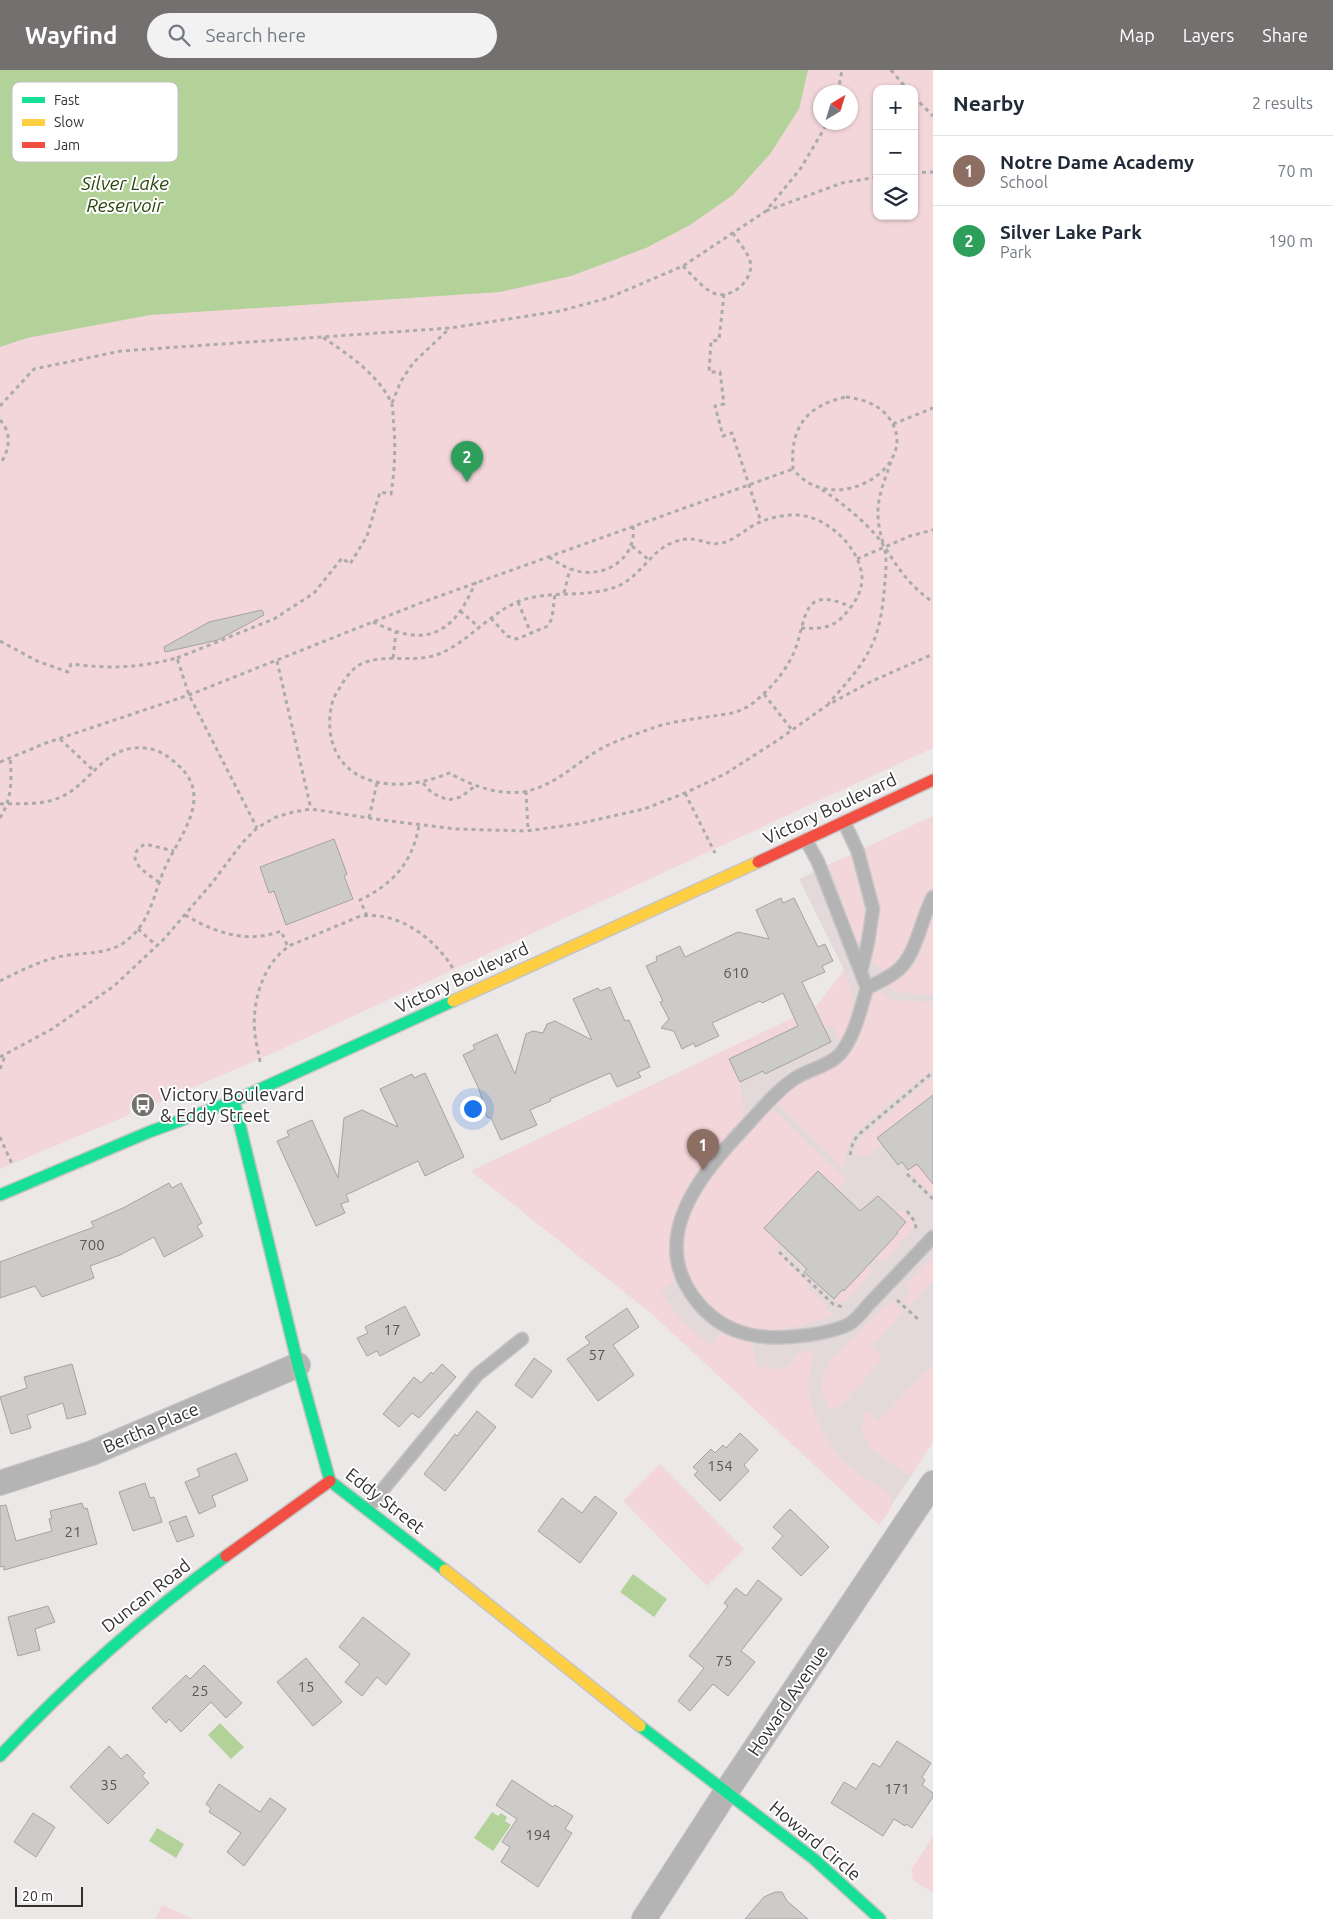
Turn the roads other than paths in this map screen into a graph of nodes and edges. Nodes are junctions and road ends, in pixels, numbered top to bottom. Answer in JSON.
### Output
{"nodes":[{"id":1,"x":933,"y":780,"type":"edge"},
{"id":2,"x":844,"y":822,"type":"junction"},
{"id":3,"x":806,"y":840,"type":"junction"},
{"id":4,"x":933,"y":897,"type":"edge"},
{"id":5,"x":861,"y":972,"type":"junction"},
{"id":6,"x":867,"y":988,"type":"junction"},
{"id":7,"x":234,"y":1101,"type":"junction"},
{"id":8,"x":0,"y":1195,"type":"edge"},
{"id":9,"x":933,"y":1237,"type":"edge"},
{"id":10,"x":522,"y":1339,"type":"dead end"},
{"id":11,"x":298,"y":1365,"type":"junction"},
{"id":12,"x":330,"y":1480,"type":"junction"},
{"id":13,"x":0,"y":1483,"type":"edge"},
{"id":14,"x":933,"y":1483,"type":"edge"},
{"id":15,"x":367,"y":1509,"type":"junction"},
{"id":16,"x":0,"y":1756,"type":"edge"},
{"id":17,"x":726,"y":1792,"type":"junction"},
{"id":18,"x":644,"y":1919,"type":"edge"},
{"id":19,"x":880,"y":1919,"type":"edge"}],
"edges":[{"from":1,"to":2,"type":"street","name":"Victory Boulevard"},
{"from":2,"to":3,"type":"street","name":"Victory Boulevard"},
{"from":2,"to":5,"type":"lane"},
{"from":3,"to":5,"type":"lane"},
{"from":3,"to":7,"type":"street","name":"Victory Boulevard"},
{"from":4,"to":6,"type":"lane"},
{"from":5,"to":6,"type":"lane"},
{"from":6,"to":9,"type":"lane"},
{"from":7,"to":8,"type":"street","name":"Victory Boulevard"},
{"from":7,"to":11,"type":"street","name":"Eddy Street"},
{"from":10,"to":15,"type":"lane"},
{"from":11,"to":12,"type":"street","name":"Eddy Street"},
{"from":11,"to":13,"type":"street","name":"Bertha Place"},
{"from":12,"to":15,"type":"street","name":"Eddy Street"},
{"from":12,"to":16,"type":"street","name":"Duncan Road"},
{"from":14,"to":17,"type":"street","name":"Howard Avenue"},
{"from":15,"to":17,"type":"street","name":"Eddy Street"},
{"from":17,"to":18,"type":"street","name":"Howard Avenue"},
{"from":17,"to":19,"type":"street","name":"Howard Circle"}]}
